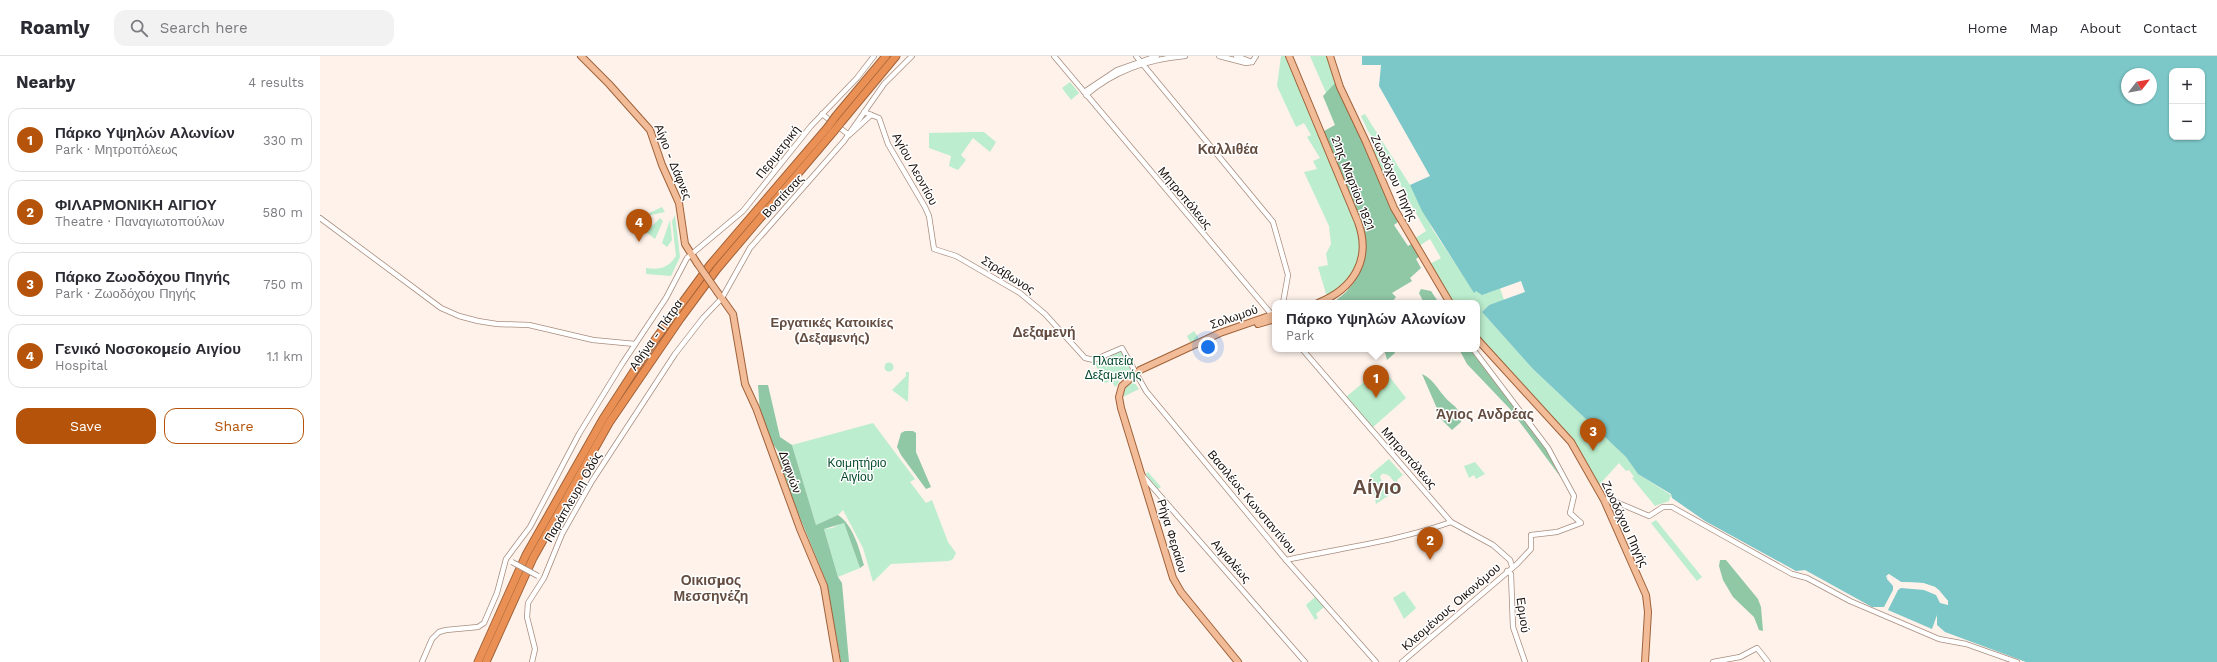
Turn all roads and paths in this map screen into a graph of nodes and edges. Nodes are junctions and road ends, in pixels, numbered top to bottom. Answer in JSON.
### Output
{"nodes":[{"id":1,"x":581,"y":56,"type":"edge"},
{"id":2,"x":874,"y":56,"type":"edge"},
{"id":3,"x":886,"y":56,"type":"edge"},
{"id":4,"x":896,"y":56,"type":"edge"},
{"id":5,"x":912,"y":56,"type":"edge"},
{"id":6,"x":1054,"y":56,"type":"edge"},
{"id":7,"x":1136,"y":56,"type":"edge"},
{"id":8,"x":1157,"y":56,"type":"edge"},
{"id":9,"x":1185,"y":56,"type":"edge"},
{"id":10,"x":1219,"y":56,"type":"edge"},
{"id":11,"x":1236,"y":56,"type":"edge"},
{"id":12,"x":1256,"y":56,"type":"edge"},
{"id":13,"x":1289,"y":56,"type":"edge"},
{"id":14,"x":1330,"y":56,"type":"edge"},
{"id":15,"x":1142,"y":62,"type":"junction"},
{"id":16,"x":1252,"y":62,"type":"junction"},
{"id":17,"x":1085,"y":92,"type":"junction"},
{"id":18,"x":864,"y":112,"type":"junction"},
{"id":19,"x":822,"y":114,"type":"junction"},
{"id":20,"x":872,"y":114,"type":"junction"},
{"id":21,"x":831,"y":129,"type":"junction"},
{"id":22,"x":849,"y":135,"type":"junction"},
{"id":23,"x":320,"y":218,"type":"edge"},
{"id":24,"x":933,"y":247,"type":"joint"},
{"id":25,"x":691,"y":254,"type":"junction"},
{"id":26,"x":720,"y":295,"type":"junction"},
{"id":27,"x":1284,"y":300,"type":"edge"},
{"id":28,"x":1324,"y":300,"type":"edge"},
{"id":29,"x":1448,"y":300,"type":"edge"},
{"id":30,"x":1272,"y":314,"type":"edge"},
{"id":31,"x":1272,"y":317,"type":"edge"},
{"id":32,"x":1480,"y":342,"type":"edge"},
{"id":33,"x":635,"y":344,"type":"junction"},
{"id":34,"x":1122,"y":348,"type":"joint"},
{"id":35,"x":1305,"y":352,"type":"edge"},
{"id":36,"x":1474,"y":352,"type":"edge"},
{"id":37,"x":675,"y":354,"type":"joint"},
{"id":38,"x":1136,"y":374,"type":"junction"},
{"id":39,"x":1119,"y":400,"type":"joint"},
{"id":40,"x":1141,"y":474,"type":"junction"},
{"id":41,"x":1604,"y":500,"type":"junction"},
{"id":42,"x":1451,"y":522,"type":"junction"},
{"id":43,"x":506,"y":559,"type":"junction"},
{"id":44,"x":1286,"y":560,"type":"junction"},
{"id":45,"x":1512,"y":566,"type":"junction"},
{"id":46,"x":1508,"y":571,"type":"junction"},
{"id":47,"x":544,"y":578,"type":"junction"},
{"id":48,"x":486,"y":644,"type":"junction"},
{"id":49,"x":422,"y":662,"type":"edge"},
{"id":50,"x":474,"y":662,"type":"edge"},
{"id":51,"x":478,"y":662,"type":"edge"},
{"id":52,"x":487,"y":662,"type":"edge"},
{"id":53,"x":532,"y":662,"type":"edge"},
{"id":54,"x":837,"y":662,"type":"edge"},
{"id":55,"x":1238,"y":662,"type":"edge"},
{"id":56,"x":1305,"y":662,"type":"edge"},
{"id":57,"x":1376,"y":662,"type":"edge"},
{"id":58,"x":1402,"y":662,"type":"edge"},
{"id":59,"x":1525,"y":662,"type":"edge"},
{"id":60,"x":1645,"y":662,"type":"edge"},
{"id":61,"x":1713,"y":662,"type":"edge"},
{"id":62,"x":1768,"y":662,"type":"edge"},
{"id":63,"x":2017,"y":662,"type":"edge"}],
"edges":[{"from":1,"to":25,"type":"main road","name":"Αίγιο - Δάφνες"},
{"from":2,"to":19,"type":"street","name":"Περιμετρική"},
{"from":3,"to":21,"type":"highway","name":"Αθήνα - Πάτρα","bridge":true},
{"from":4,"to":21,"type":"highway","name":"Αθήνα - Πάτρα","bridge":true},
{"from":5,"to":18,"type":"street","name":"Βοστίτσας"},
{"from":6,"to":17,"type":"street","name":"Μητροπόλεως"},
{"from":7,"to":15,"type":"street"},
{"from":8,"to":15,"type":"street"},
{"from":9,"to":15,"type":"street"},
{"from":10,"to":16,"type":"street"},
{"from":11,"to":16,"type":"street"},
{"from":12,"to":16,"type":"street"},
{"from":13,"to":28,"type":"main road","name":"21ης Μαρτίου 1821"},
{"from":14,"to":29,"type":"main road","name":"Ζωοδόχου Πηγής"},
{"from":15,"to":17,"type":"street"},
{"from":15,"to":27,"type":"street"},
{"from":17,"to":30,"type":"street","name":"Μητροπόλεως"},
{"from":18,"to":20,"type":"street"},
{"from":18,"to":22,"type":"street","name":"Βοστίτσας"},
{"from":19,"to":22,"type":"street"},
{"from":19,"to":25,"type":"street","name":"Περιμετρική"},
{"from":20,"to":22,"type":"street"},
{"from":20,"to":24,"type":"street","name":"Αγίου Λεοντίου"},
{"from":21,"to":48,"type":"highway","name":"Αθήνα - Πάτρα"},
{"from":21,"to":52,"type":"highway","name":"Αθήνα - Πάτρα"},
{"from":22,"to":26,"type":"street","name":"Βοστίτσας"},
{"from":23,"to":33,"type":"street"},
{"from":24,"to":34,"type":"street","name":"Στράβωνος"},
{"from":25,"to":26,"type":"main road","name":"Αίγιο - Δάφνες","bridge":true},
{"from":25,"to":33,"type":"street","name":"Περιμετρική"},
{"from":26,"to":37,"type":"street","name":"Βοστίτσας"},
{"from":26,"to":54,"type":"main road","name":"Δαφνών"},
{"from":31,"to":38,"type":"main road","name":"Σολωμού"},
{"from":32,"to":41,"type":"main road","name":"Ζωοδόχου Πηγής"},
{"from":33,"to":43,"type":"street","name":"Περιμετρική"},
{"from":34,"to":38,"type":"street","name":"Βασιλέως Κωνσταντίνου"},
{"from":35,"to":42,"type":"street","name":"Μητροπόλεως"},
{"from":36,"to":45,"type":"street"},
{"from":37,"to":47,"type":"street","name":"Παράπλευρη Οδός"},
{"from":38,"to":39,"type":"main road","name":"Σολωμού"},
{"from":38,"to":44,"type":"street","name":"Βασιλέως Κωνσταντίνου"},
{"from":39,"to":40,"type":"main road","name":"Ρήγα Φεραίου"},
{"from":40,"to":55,"type":"main road","name":"Ρήγα Φεραίου"},
{"from":40,"to":56,"type":"street","name":"Αιγιαλέως"},
{"from":41,"to":60,"type":"main road","name":"Ζωοδόχου Πηγής"},
{"from":41,"to":63,"type":"street"},
{"from":42,"to":44,"type":"street"},
{"from":42,"to":45,"type":"street","name":"Μητροπόλεως"},
{"from":43,"to":47,"type":"street","bridge":true},
{"from":43,"to":49,"type":"street"},
{"from":44,"to":57,"type":"street","name":"Βασιλέως Κωνσταντίνου"},
{"from":45,"to":46,"type":"street","name":"Κλεομένους Οικονόμου"},
{"from":46,"to":58,"type":"street","name":"Κλεομένους Οικονόμου"},
{"from":46,"to":59,"type":"street","name":"Ερμού"},
{"from":47,"to":53,"type":"street","name":"Παράπλευρη Οδός"},
{"from":48,"to":50,"type":"highway"},
{"from":48,"to":51,"type":"highway","name":"Αθήνα - Πάτρα"},
{"from":61,"to":62,"type":"street"}]}
